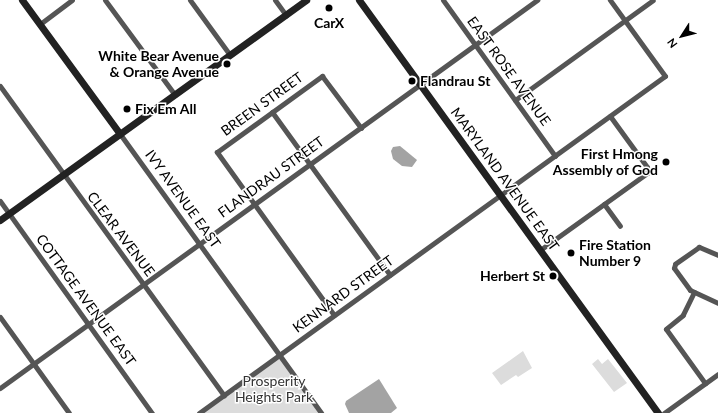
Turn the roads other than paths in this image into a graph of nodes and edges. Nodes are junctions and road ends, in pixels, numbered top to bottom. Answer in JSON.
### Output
{"nodes":[{"id":1,"x":22,"y":0,"type":"edge"},
{"id":2,"x":72,"y":0,"type":"edge"},
{"id":3,"x":105,"y":0,"type":"edge"},
{"id":4,"x":190,"y":0,"type":"edge"},
{"id":5,"x":275,"y":0,"type":"edge"},
{"id":6,"x":306,"y":0,"type":"edge"},
{"id":7,"x":359,"y":0,"type":"edge"},
{"id":8,"x":443,"y":0,"type":"edge"},
{"id":9,"x":537,"y":0,"type":"edge"},
{"id":10,"x":610,"y":0,"type":"edge"},
{"id":11,"x":653,"y":0,"type":"edge"},
{"id":12,"x":286,"y":15,"type":"junction"},
{"id":13,"x":625,"y":20,"type":"junction"},
{"id":14,"x":40,"y":24,"type":"junction"},
{"id":15,"x":475,"y":45,"type":"junction"},
{"id":16,"x":230,"y":55,"type":"junction"},
{"id":17,"x":420,"y":85,"type":"junction"},
{"id":18,"x":0,"y":86,"type":"edge"},
{"id":19,"x":175,"y":95,"type":"junction"},
{"id":20,"x":515,"y":100,"type":"junction"},
{"id":21,"x":272,"y":112,"type":"junction"},
{"id":22,"x":610,"y":116,"type":"junction"},
{"id":23,"x":361,"y":128,"type":"junction"},
{"id":24,"x":120,"y":134,"type":"junction"},
{"id":25,"x":555,"y":156,"type":"junction"},
{"id":26,"x":310,"y":164,"type":"junction"},
{"id":27,"x":63,"y":175,"type":"junction"},
{"id":28,"x":500,"y":195,"type":"junction"},
{"id":29,"x":0,"y":202,"type":"edge"},
{"id":30,"x":254,"y":204,"type":"junction"},
{"id":31,"x":604,"y":204,"type":"junction"},
{"id":32,"x":9,"y":214,"type":"junction"},
{"id":33,"x":0,"y":220,"type":"edge"},
{"id":34,"x":620,"y":226,"type":"dead end"},
{"id":35,"x":199,"y":244,"type":"junction"},
{"id":36,"x":540,"y":250,"type":"junction"},
{"id":37,"x":718,"y":255,"type":"edge"},
{"id":38,"x":390,"y":275,"type":"junction"},
{"id":39,"x":144,"y":284,"type":"junction"},
{"id":40,"x":694,"y":292,"type":"junction"},
{"id":41,"x":718,"y":303,"type":"edge"},
{"id":42,"x":334,"y":315,"type":"junction"},
{"id":43,"x":0,"y":317,"type":"edge"},
{"id":44,"x":88,"y":324,"type":"junction"},
{"id":45,"x":279,"y":355,"type":"junction"},
{"id":46,"x":34,"y":364,"type":"junction"},
{"id":47,"x":718,"y":374,"type":"edge"},
{"id":48,"x":705,"y":383,"type":"junction"},
{"id":49,"x":0,"y":388,"type":"edge"},
{"id":50,"x":224,"y":395,"type":"junction"},
{"id":51,"x":69,"y":413,"type":"edge"},
{"id":52,"x":152,"y":413,"type":"edge"},
{"id":53,"x":199,"y":413,"type":"edge"},
{"id":54,"x":321,"y":413,"type":"edge"},
{"id":55,"x":658,"y":413,"type":"edge"},
{"id":56,"x":664,"y":413,"type":"edge"}],
"edges":[{"from":1,"to":14,"type":"main road","name":"IVY AVENUE EAST"},
{"from":2,"to":14,"type":"street"},
{"from":3,"to":19,"type":"street"},
{"from":4,"to":16,"type":"street"},
{"from":5,"to":12,"type":"street"},
{"from":6,"to":12,"type":"main road"},
{"from":7,"to":17,"type":"main road","name":"MARYLAND AVENUE EAST"},
{"from":8,"to":15,"type":"street","name":"EAST ROSE AVENUE"},
{"from":9,"to":15,"type":"street","name":"FLANDRAU STREET"},
{"from":10,"to":13,"type":"street"},
{"from":11,"to":13,"type":"street"},
{"from":12,"to":16,"type":"main road"},
{"from":13,"to":20,"type":"street"},
{"from":13,"to":22,"type":"street","name":"KENNARD STREET"},
{"from":14,"to":24,"type":"main road","name":"IVY AVENUE EAST"},
{"from":15,"to":17,"type":"street","name":"FLANDRAU STREET"},
{"from":15,"to":20,"type":"street","name":"EAST ROSE AVENUE"},
{"from":16,"to":19,"type":"main road"},
{"from":17,"to":23,"type":"street","name":"FLANDRAU STREET"},
{"from":17,"to":28,"type":"main road","name":"MARYLAND AVENUE EAST"},
{"from":18,"to":27,"type":"street","name":"CLEAR AVENUE"},
{"from":19,"to":24,"type":"main road"},
{"from":20,"to":25,"type":"street","name":"EAST ROSE AVENUE"},
{"from":21,"to":23,"type":"street","name":"BREEN STREET"},
{"from":21,"to":26,"type":"street"},
{"from":21,"to":30,"type":"street","name":"BREEN STREET"},
{"from":22,"to":25,"type":"street","name":"KENNARD STREET"},
{"from":22,"to":31,"type":"street"},
{"from":23,"to":26,"type":"street","name":"FLANDRAU STREET"},
{"from":24,"to":27,"type":"main road"},
{"from":24,"to":35,"type":"street","name":"IVY AVENUE EAST"},
{"from":25,"to":28,"type":"street","name":"KENNARD STREET"},
{"from":26,"to":30,"type":"street","name":"FLANDRAU STREET"},
{"from":26,"to":38,"type":"street"},
{"from":27,"to":32,"type":"main road"},
{"from":27,"to":39,"type":"street","name":"CLEAR AVENUE"},
{"from":28,"to":36,"type":"main road","name":"MARYLAND AVENUE EAST"},
{"from":28,"to":38,"type":"street","name":"KENNARD STREET"},
{"from":29,"to":32,"type":"street","name":"COTTAGE AVENUE EAST"},
{"from":30,"to":35,"type":"street","name":"FLANDRAU STREET"},
{"from":30,"to":42,"type":"street"},
{"from":31,"to":34,"type":"street"},
{"from":31,"to":36,"type":"street"},
{"from":32,"to":33,"type":"main road"},
{"from":32,"to":44,"type":"street","name":"COTTAGE AVENUE EAST"},
{"from":35,"to":39,"type":"street","name":"FLANDRAU STREET"},
{"from":35,"to":45,"type":"street","name":"IVY AVENUE EAST"},
{"from":36,"to":55,"type":"main road","name":"MARYLAND AVENUE EAST"},
{"from":37,"to":40,"type":"street"},
{"from":38,"to":42,"type":"street","name":"KENNARD STREET"},
{"from":39,"to":44,"type":"street","name":"FLANDRAU STREET"},
{"from":39,"to":50,"type":"street","name":"CLEAR AVENUE"},
{"from":40,"to":41,"type":"street"},
{"from":40,"to":48,"type":"street"},
{"from":42,"to":45,"type":"street","name":"KENNARD STREET"},
{"from":43,"to":46,"type":"street"},
{"from":44,"to":46,"type":"street","name":"FLANDRAU STREET"},
{"from":44,"to":52,"type":"street","name":"COTTAGE AVENUE EAST"},
{"from":45,"to":50,"type":"street","name":"KENNARD STREET"},
{"from":45,"to":54,"type":"street","name":"IVY AVENUE EAST"},
{"from":46,"to":49,"type":"street","name":"FLANDRAU STREET"},
{"from":46,"to":51,"type":"street"},
{"from":47,"to":48,"type":"street"},
{"from":48,"to":56,"type":"street"},
{"from":50,"to":53,"type":"street","name":"KENNARD STREET"}]}
